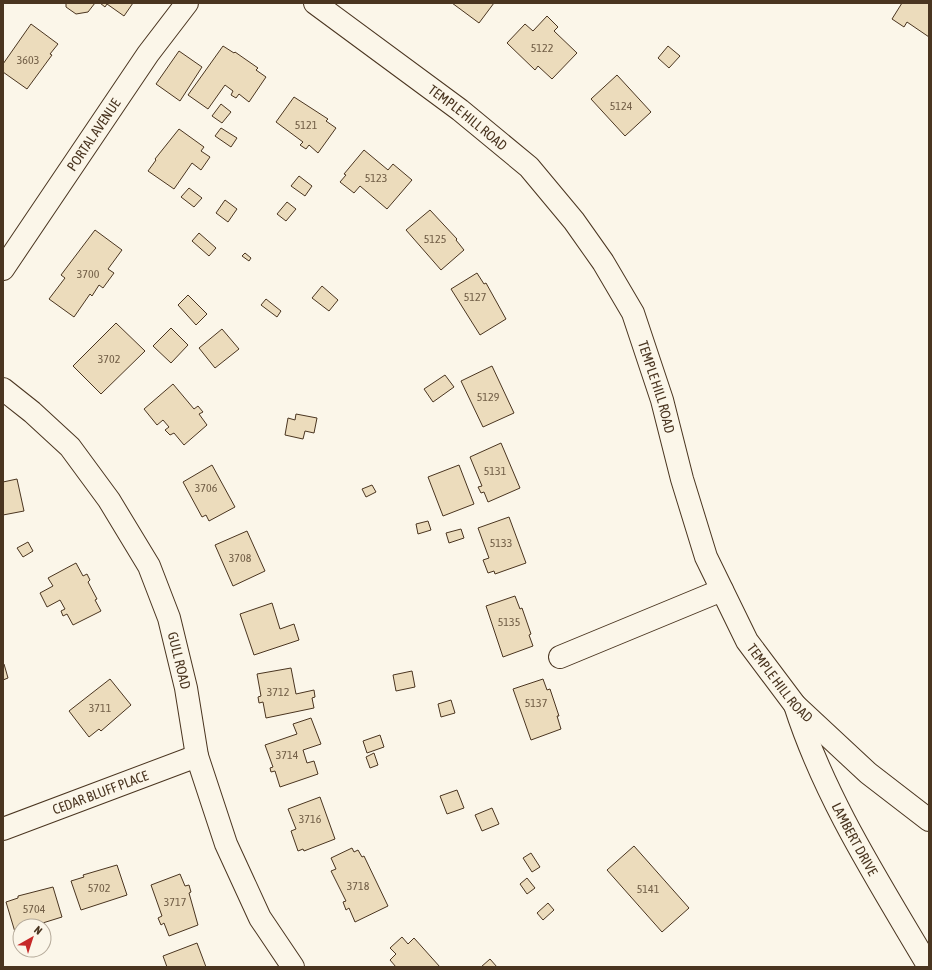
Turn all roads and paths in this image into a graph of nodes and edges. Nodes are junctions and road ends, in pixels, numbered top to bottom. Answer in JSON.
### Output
{"nodes":[{"id":1,"x":187,"y":3,"type":"edge"},
{"id":2,"x":315,"y":3,"type":"edge"},
{"id":3,"x":3,"y":269,"type":"edge"},
{"id":4,"x":3,"y":389,"type":"edge"},
{"id":5,"x":722,"y":590,"type":"junction"},
{"id":6,"x":560,"y":656,"type":"dead end"},
{"id":7,"x":795,"y":705,"type":"junction"},
{"id":8,"x":197,"y":756,"type":"junction"},
{"id":9,"x":929,"y":820,"type":"edge"},
{"id":10,"x":3,"y":829,"type":"edge"},
{"id":11,"x":293,"y":967,"type":"edge"},
{"id":12,"x":929,"y":967,"type":"edge"}],
"edges":[{"from":1,"to":3,"type":"street","name":"PORTAL AVENUE"},
{"from":2,"to":5,"type":"street","name":"TEMPLE HILL ROAD"},
{"from":4,"to":8,"type":"street","name":"GULL ROAD"},
{"from":5,"to":6,"type":"street"},
{"from":5,"to":7,"type":"street","name":"TEMPLE HILL ROAD"},
{"from":7,"to":9,"type":"street","name":"TEMPLE HILL ROAD"},
{"from":7,"to":12,"type":"street","name":"LAMBERT DRIVE"},
{"from":8,"to":10,"type":"street","name":"CEDAR BLUFF PLACE"},
{"from":8,"to":11,"type":"street","name":"GULL ROAD"}]}
